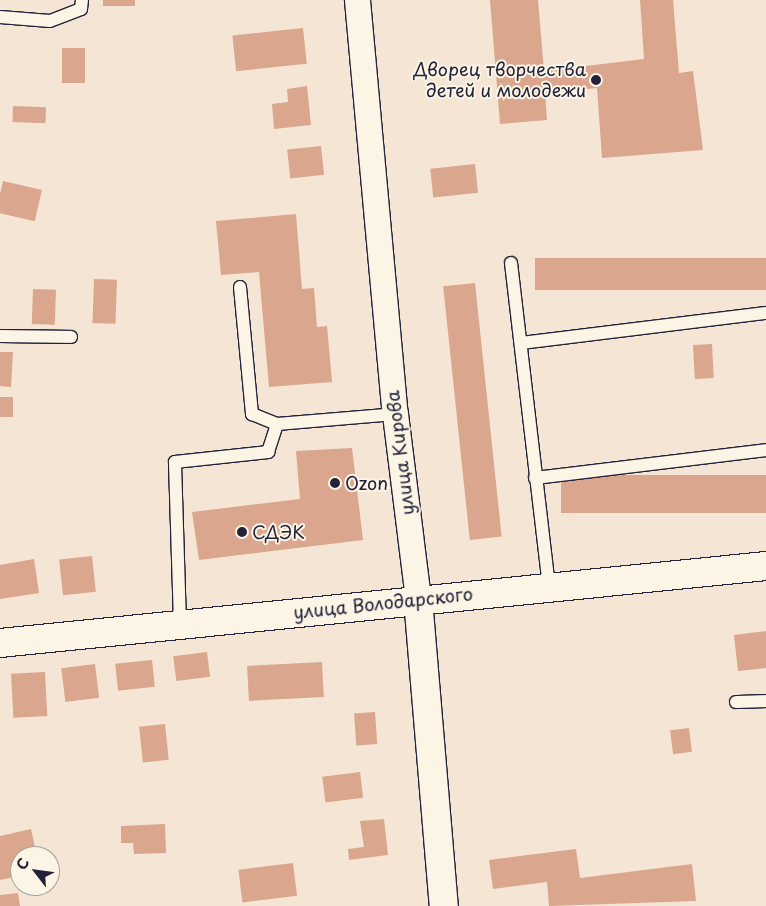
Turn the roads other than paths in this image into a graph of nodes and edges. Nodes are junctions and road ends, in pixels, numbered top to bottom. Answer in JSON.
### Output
{"nodes":[{"id":1,"x":82,"y":0,"type":"edge"},
{"id":2,"x":357,"y":0,"type":"edge"},
{"id":3,"x":0,"y":17,"type":"edge"},
{"id":4,"x":511,"y":263,"type":"dead end"},
{"id":5,"x":240,"y":287,"type":"dead end"},
{"id":6,"x":766,"y":313,"type":"edge"},
{"id":7,"x":0,"y":336,"type":"edge"},
{"id":8,"x":70,"y":337,"type":"dead end"},
{"id":9,"x":521,"y":343,"type":"junction"},
{"id":10,"x":394,"y":414,"type":"junction"},
{"id":11,"x":277,"y":424,"type":"junction"},
{"id":12,"x":766,"y":450,"type":"edge"},
{"id":13,"x":534,"y":478,"type":"junction"},
{"id":14,"x":766,"y":566,"type":"edge"},
{"id":15,"x":549,"y":587,"type":"junction"},
{"id":16,"x":418,"y":599,"type":"junction"},
{"id":17,"x":180,"y":624,"type":"junction"},
{"id":18,"x":0,"y":643,"type":"edge"},
{"id":19,"x":766,"y":700,"type":"edge"},
{"id":20,"x":736,"y":702,"type":"dead end"},
{"id":21,"x":444,"y":906,"type":"edge"}],
"edges":[{"from":1,"to":3,"type":"lane"},
{"from":2,"to":10,"type":"street","name":"улица Кирова"},
{"from":4,"to":9,"type":"lane"},
{"from":5,"to":11,"type":"lane"},
{"from":6,"to":9,"type":"lane"},
{"from":7,"to":8,"type":"lane"},
{"from":9,"to":13,"type":"lane"},
{"from":10,"to":11,"type":"lane"},
{"from":10,"to":16,"type":"street","name":"улица Кирова"},
{"from":11,"to":17,"type":"lane"},
{"from":12,"to":13,"type":"lane"},
{"from":13,"to":15,"type":"lane"},
{"from":14,"to":15,"type":"main road","name":"улица Володарского"},
{"from":15,"to":16,"type":"main road","name":"улица Володарского"},
{"from":16,"to":17,"type":"main road","name":"улица Володарского"},
{"from":16,"to":21,"type":"main road","name":"улица Кирова"},
{"from":17,"to":18,"type":"main road","name":"улица Володарского"},
{"from":19,"to":20,"type":"lane"}]}
